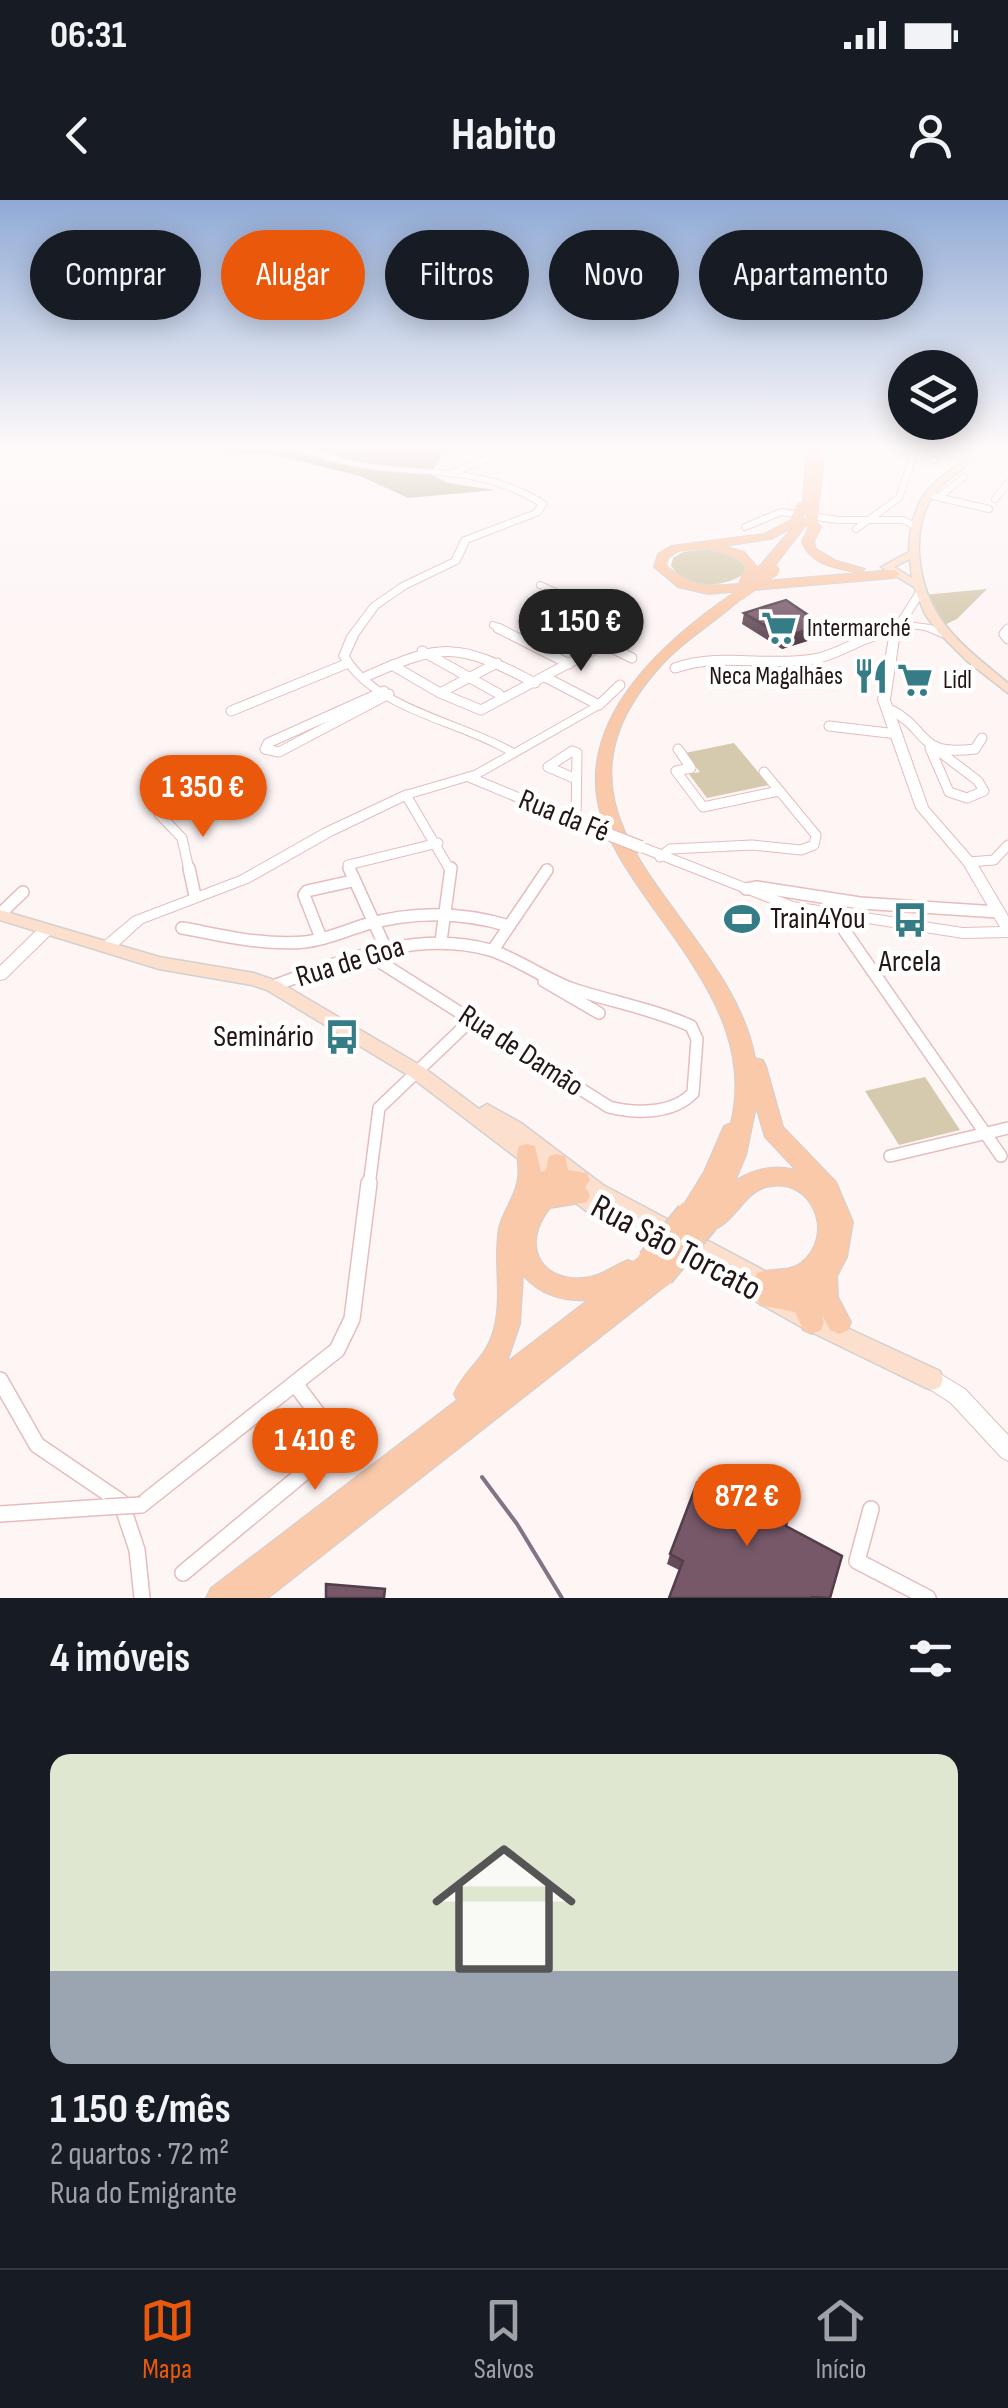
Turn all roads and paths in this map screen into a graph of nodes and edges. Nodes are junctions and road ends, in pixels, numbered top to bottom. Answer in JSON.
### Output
{"nodes":[{"id":1,"x":533,"y":511,"type":"edge"},
{"id":2,"x":807,"y":511,"type":"edge"},
{"id":3,"x":809,"y":511,"type":"edge"},
{"id":4,"x":883,"y":511,"type":"edge"},
{"id":5,"x":924,"y":511,"type":"edge"},
{"id":6,"x":873,"y":518,"type":"junction"},
{"id":7,"x":803,"y":522,"type":"junction"},
{"id":8,"x":915,"y":526,"type":"junction"},
{"id":9,"x":745,"y":527,"type":"dead end"},
{"id":10,"x":856,"y":530,"type":"dead end"},
{"id":11,"x":914,"y":553,"type":"junction"},
{"id":12,"x":890,"y":570,"type":"junction"},
{"id":13,"x":861,"y":576,"type":"junction"},
{"id":14,"x":917,"y":579,"type":"junction"},
{"id":15,"x":744,"y":584,"type":"junction"},
{"id":16,"x":540,"y":585,"type":"dead end"},
{"id":17,"x":529,"y":607,"type":"dead end"},
{"id":18,"x":928,"y":615,"type":"junction"},
{"id":19,"x":696,"y":624,"type":"junction"},
{"id":20,"x":900,"y":624,"type":"junction"},
{"id":21,"x":493,"y":625,"type":"dead end"},
{"id":22,"x":1008,"y":629,"type":"edge"},
{"id":23,"x":942,"y":634,"type":"junction"},
{"id":24,"x":1008,"y":639,"type":"edge"},
{"id":25,"x":604,"y":645,"type":"junction"},
{"id":26,"x":422,"y":652,"type":"junction"},
{"id":27,"x":632,"y":658,"type":"dead end"},
{"id":28,"x":497,"y":662,"type":"junction"},
{"id":29,"x":346,"y":664,"type":"junction"},
{"id":30,"x":569,"y":664,"type":"junction"},
{"id":31,"x":392,"y":666,"type":"junction"},
{"id":32,"x":675,"y":668,"type":"dead end"},
{"id":33,"x":364,"y":678,"type":"junction"},
{"id":34,"x":468,"y":678,"type":"junction"},
{"id":35,"x":545,"y":678,"type":"junction"},
{"id":36,"x":536,"y":683,"type":"junction"},
{"id":37,"x":620,"y":685,"type":"dead end"},
{"id":38,"x":1008,"y":688,"type":"edge"},
{"id":39,"x":387,"y":693,"type":"junction"},
{"id":40,"x":440,"y":693,"type":"junction"},
{"id":41,"x":499,"y":694,"type":"dead end"},
{"id":42,"x":599,"y":704,"type":"junction"},
{"id":43,"x":887,"y":708,"type":"junction"},
{"id":44,"x":231,"y":711,"type":"dead end"},
{"id":45,"x":829,"y":726,"type":"dead end"},
{"id":46,"x":896,"y":734,"type":"junction"},
{"id":47,"x":982,"y":738,"type":"dead end"},
{"id":48,"x":678,"y":749,"type":"dead end"},
{"id":49,"x":935,"y":750,"type":"junction"},
{"id":50,"x":515,"y":754,"type":"junction"},
{"id":51,"x":764,"y":772,"type":"dead end"},
{"id":52,"x":468,"y":777,"type":"junction"},
{"id":53,"x":574,"y":778,"type":"dead end"},
{"id":54,"x":779,"y":791,"type":"junction"},
{"id":55,"x":406,"y":795,"type":"junction"},
{"id":56,"x":160,"y":814,"type":"dead end"},
{"id":57,"x":581,"y":824,"type":"junction"},
{"id":58,"x":438,"y":843,"type":"junction"},
{"id":59,"x":1008,"y":846,"type":"edge"},
{"id":60,"x":660,"y":857,"type":"junction"},
{"id":61,"x":969,"y":862,"type":"junction"},
{"id":62,"x":547,"y":870,"type":"dead end"},
{"id":63,"x":352,"y":882,"type":"junction"},
{"id":64,"x":742,"y":890,"type":"junction"},
{"id":65,"x":23,"y":892,"type":"dead end"},
{"id":66,"x":195,"y":896,"type":"junction"},
{"id":67,"x":1000,"y":906,"type":"edge"},
{"id":68,"x":445,"y":912,"type":"junction"},
{"id":69,"x":0,"y":914,"type":"edge"},
{"id":70,"x":833,"y":914,"type":"junction"},
{"id":71,"x":373,"y":922,"type":"junction"},
{"id":72,"x":509,"y":926,"type":"junction"},
{"id":73,"x":182,"y":928,"type":"dead end"},
{"id":74,"x":47,"y":929,"type":"junction"},
{"id":75,"x":1008,"y":930,"type":"edge"},
{"id":76,"x":321,"y":938,"type":"junction"},
{"id":77,"x":441,"y":941,"type":"junction"},
{"id":78,"x":107,"y":947,"type":"junction"},
{"id":79,"x":386,"y":949,"type":"junction"},
{"id":80,"x":492,"y":950,"type":"junction"},
{"id":81,"x":369,"y":955,"type":"junction"},
{"id":82,"x":710,"y":970,"type":"junction"},
{"id":83,"x":0,"y":975,"type":"edge"},
{"id":84,"x":540,"y":977,"type":"junction"},
{"id":85,"x":273,"y":986,"type":"junction"},
{"id":86,"x":600,"y":1013,"type":"dead end"},
{"id":87,"x":472,"y":1019,"type":"junction"},
{"id":88,"x":417,"y":1072,"type":"junction"},
{"id":89,"x":438,"y":1087,"type":"junction"},
{"id":90,"x":684,"y":1103,"type":"joint"},
{"id":91,"x":1008,"y":1128,"type":"edge"},
{"id":92,"x":985,"y":1133,"type":"junction"},
{"id":93,"x":527,"y":1153,"type":"junction"},
{"id":94,"x":890,"y":1156,"type":"dead end"},
{"id":95,"x":1001,"y":1156,"type":"dead end"},
{"id":96,"x":557,"y":1185,"type":"junction"},
{"id":97,"x":697,"y":1217,"type":"junction"},
{"id":98,"x":656,"y":1268,"type":"junction"},
{"id":99,"x":816,"y":1274,"type":"junction"},
{"id":100,"x":768,"y":1289,"type":"junction"},
{"id":101,"x":806,"y":1312,"type":"junction"},
{"id":102,"x":839,"y":1322,"type":"junction"},
{"id":103,"x":932,"y":1379,"type":"junction"},
{"id":104,"x":0,"y":1380,"type":"edge"},
{"id":105,"x":296,"y":1385,"type":"junction"},
{"id":106,"x":448,"y":1422,"type":"junction"},
{"id":107,"x":1008,"y":1450,"type":"edge"},
{"id":108,"x":870,"y":1509,"type":"dead end"},
{"id":109,"x":0,"y":1514,"type":"edge"},
{"id":110,"x":183,"y":1573,"type":"dead end"},
{"id":111,"x":142,"y":1598,"type":"edge"},
{"id":112,"x":222,"y":1598,"type":"edge"},
{"id":113,"x":244,"y":1598,"type":"edge"},
{"id":114,"x":928,"y":1598,"type":"edge"}],
"edges":[{"from":1,"to":29,"type":"street"},
{"from":2,"to":7,"type":"highway","bridge":true},
{"from":3,"to":7,"type":"highway","bridge":true},
{"from":4,"to":6,"type":"street"},
{"from":5,"to":8,"type":"main road"},
{"from":6,"to":8,"type":"street"},
{"from":6,"to":9,"type":"street"},
{"from":6,"to":10,"type":"street"},
{"from":7,"to":12,"type":"highway"},
{"from":7,"to":13,"type":"highway"},
{"from":7,"to":15,"type":"highway"},
{"from":7,"to":15,"type":"highway","bridge":true},
{"from":8,"to":11,"type":"main road"},
{"from":11,"to":12,"type":"main road"},
{"from":11,"to":14,"type":"main road"},
{"from":12,"to":13,"type":"highway"},
{"from":12,"to":14,"type":"main road"},
{"from":12,"to":14,"type":"main road"},
{"from":12,"to":15,"type":"highway"},
{"from":13,"to":19,"type":"highway"},
{"from":14,"to":18,"type":"main road"},
{"from":14,"to":20,"type":"street"},
{"from":15,"to":19,"type":"highway"},
{"from":15,"to":97,"type":"highway"},
{"from":16,"to":25,"type":"street"},
{"from":17,"to":25,"type":"street"},
{"from":18,"to":20,"type":"street"},
{"from":18,"to":23,"type":"main road"},
{"from":19,"to":82,"type":"highway"},
{"from":20,"to":23,"type":"street"},
{"from":20,"to":32,"type":"street"},
{"from":20,"to":43,"type":"street"},
{"from":21,"to":30,"type":"street"},
{"from":22,"to":24,"type":"street"},
{"from":23,"to":38,"type":"main road"},
{"from":25,"to":27,"type":"street"},
{"from":25,"to":30,"type":"street"},
{"from":26,"to":28,"type":"street"},
{"from":26,"to":31,"type":"street"},
{"from":26,"to":34,"type":"street"},
{"from":28,"to":34,"type":"street"},
{"from":28,"to":36,"type":"street"},
{"from":29,"to":33,"type":"street"},
{"from":29,"to":44,"type":"street"},
{"from":30,"to":35,"type":"street"},
{"from":31,"to":33,"type":"street"},
{"from":31,"to":40,"type":"street"},
{"from":33,"to":39,"type":"street"},
{"from":34,"to":40,"type":"street"},
{"from":34,"to":41,"type":"street"},
{"from":35,"to":36,"type":"street"},
{"from":35,"to":42,"type":"street"},
{"from":36,"to":40,"type":"street"},
{"from":37,"to":42,"type":"street"},
{"from":39,"to":39,"type":"street"},
{"from":39,"to":50,"type":"street"},
{"from":42,"to":50,"type":"street"},
{"from":43,"to":46,"type":"street"},
{"from":43,"to":49,"type":"street"},
{"from":45,"to":46,"type":"street"},
{"from":46,"to":61,"type":"street"},
{"from":47,"to":49,"type":"street"},
{"from":48,"to":54,"type":"street"},
{"from":49,"to":49,"type":"street"},
{"from":50,"to":52,"type":"street"},
{"from":51,"to":54,"type":"street"},
{"from":52,"to":55,"type":"street"},
{"from":52,"to":57,"type":"street","name":"Rua da Fé"},
{"from":53,"to":57,"type":"street"},
{"from":54,"to":60,"type":"street"},
{"from":55,"to":58,"type":"street"},
{"from":55,"to":66,"type":"street"},
{"from":56,"to":66,"type":"street"},
{"from":57,"to":60,"type":"street","name":"Rua da Fé","bridge":true},
{"from":58,"to":63,"type":"street"},
{"from":58,"to":68,"type":"street"},
{"from":59,"to":61,"type":"street"},
{"from":60,"to":64,"type":"street","name":"Rua da Fé"},
{"from":61,"to":67,"type":"street"},
{"from":62,"to":72,"type":"street"},
{"from":63,"to":71,"type":"street"},
{"from":63,"to":76,"type":"street"},
{"from":64,"to":67,"type":"street"},
{"from":64,"to":70,"type":"street","name":"Rua da Fé"},
{"from":65,"to":69,"type":"street"},
{"from":66,"to":78,"type":"street"},
{"from":67,"to":75,"type":"street"},
{"from":68,"to":71,"type":"street"},
{"from":68,"to":72,"type":"street"},
{"from":68,"to":77,"type":"street"},
{"from":69,"to":74,"type":"main road","name":"Rua São Torcato"},
{"from":70,"to":75,"type":"street","name":"Rua da Fé"},
{"from":70,"to":92,"type":"street"},
{"from":71,"to":76,"type":"street"},
{"from":71,"to":79,"type":"street"},
{"from":72,"to":80,"type":"street"},
{"from":73,"to":76,"type":"street"},
{"from":74,"to":78,"type":"main road","name":"Rua São Torcato"},
{"from":74,"to":83,"type":"street"},
{"from":77,"to":79,"type":"street","name":"Rua de Goa"},
{"from":77,"to":80,"type":"street","name":"Rua de Goa"},
{"from":78,"to":85,"type":"main road","name":"Rua São Torcato"},
{"from":79,"to":81,"type":"street","name":"Rua de Goa"},
{"from":80,"to":84,"type":"street","name":"Rua de Goa"},
{"from":81,"to":85,"type":"street","name":"Rua de Goa"},
{"from":81,"to":87,"type":"street","name":"Rua de Damão"},
{"from":82,"to":97,"type":"highway"},
{"from":82,"to":99,"type":"highway"},
{"from":84,"to":86,"type":"street","name":"Rua de Goa"},
{"from":84,"to":90,"type":"street","name":"Rua de Goa"},
{"from":85,"to":88,"type":"main road","name":"Rua São Torcato"},
{"from":87,"to":88,"type":"street"},
{"from":87,"to":90,"type":"street","name":"Rua de Damão"},
{"from":88,"to":89,"type":"main road","name":"Rua São Torcato"},
{"from":88,"to":105,"type":"street"},
{"from":89,"to":93,"type":"main road","name":"Rua São Torcato"},
{"from":89,"to":96,"type":"main road","name":"Rua São Torcato"},
{"from":91,"to":92,"type":"street"},
{"from":92,"to":94,"type":"street"},
{"from":92,"to":95,"type":"street"},
{"from":93,"to":96,"type":"main road","name":"Rua São Torcato"},
{"from":93,"to":96,"type":"highway"},
{"from":96,"to":98,"type":"highway"},
{"from":96,"to":100,"type":"main road","name":"Rua São Torcato"},
{"from":96,"to":106,"type":"highway"},
{"from":97,"to":98,"type":"highway","bridge":true},
{"from":97,"to":99,"type":"highway"},
{"from":98,"to":106,"type":"highway"},
{"from":98,"to":113,"type":"highway"},
{"from":99,"to":100,"type":"highway"},
{"from":99,"to":101,"type":"highway"},
{"from":99,"to":102,"type":"highway"},
{"from":100,"to":101,"type":"highway"},
{"from":101,"to":102,"type":"main road","name":"Rua São Torcato"},
{"from":101,"to":103,"type":"main road","name":"Rua São Torcato"},
{"from":102,"to":103,"type":"main road","name":"Rua São Torcato"},
{"from":103,"to":107,"type":"street","name":"Rua São Torcato"},
{"from":104,"to":111,"type":"street"},
{"from":105,"to":109,"type":"street","bridge":true},
{"from":105,"to":110,"type":"street"},
{"from":106,"to":112,"type":"highway"},
{"from":108,"to":114,"type":"street"}]}
